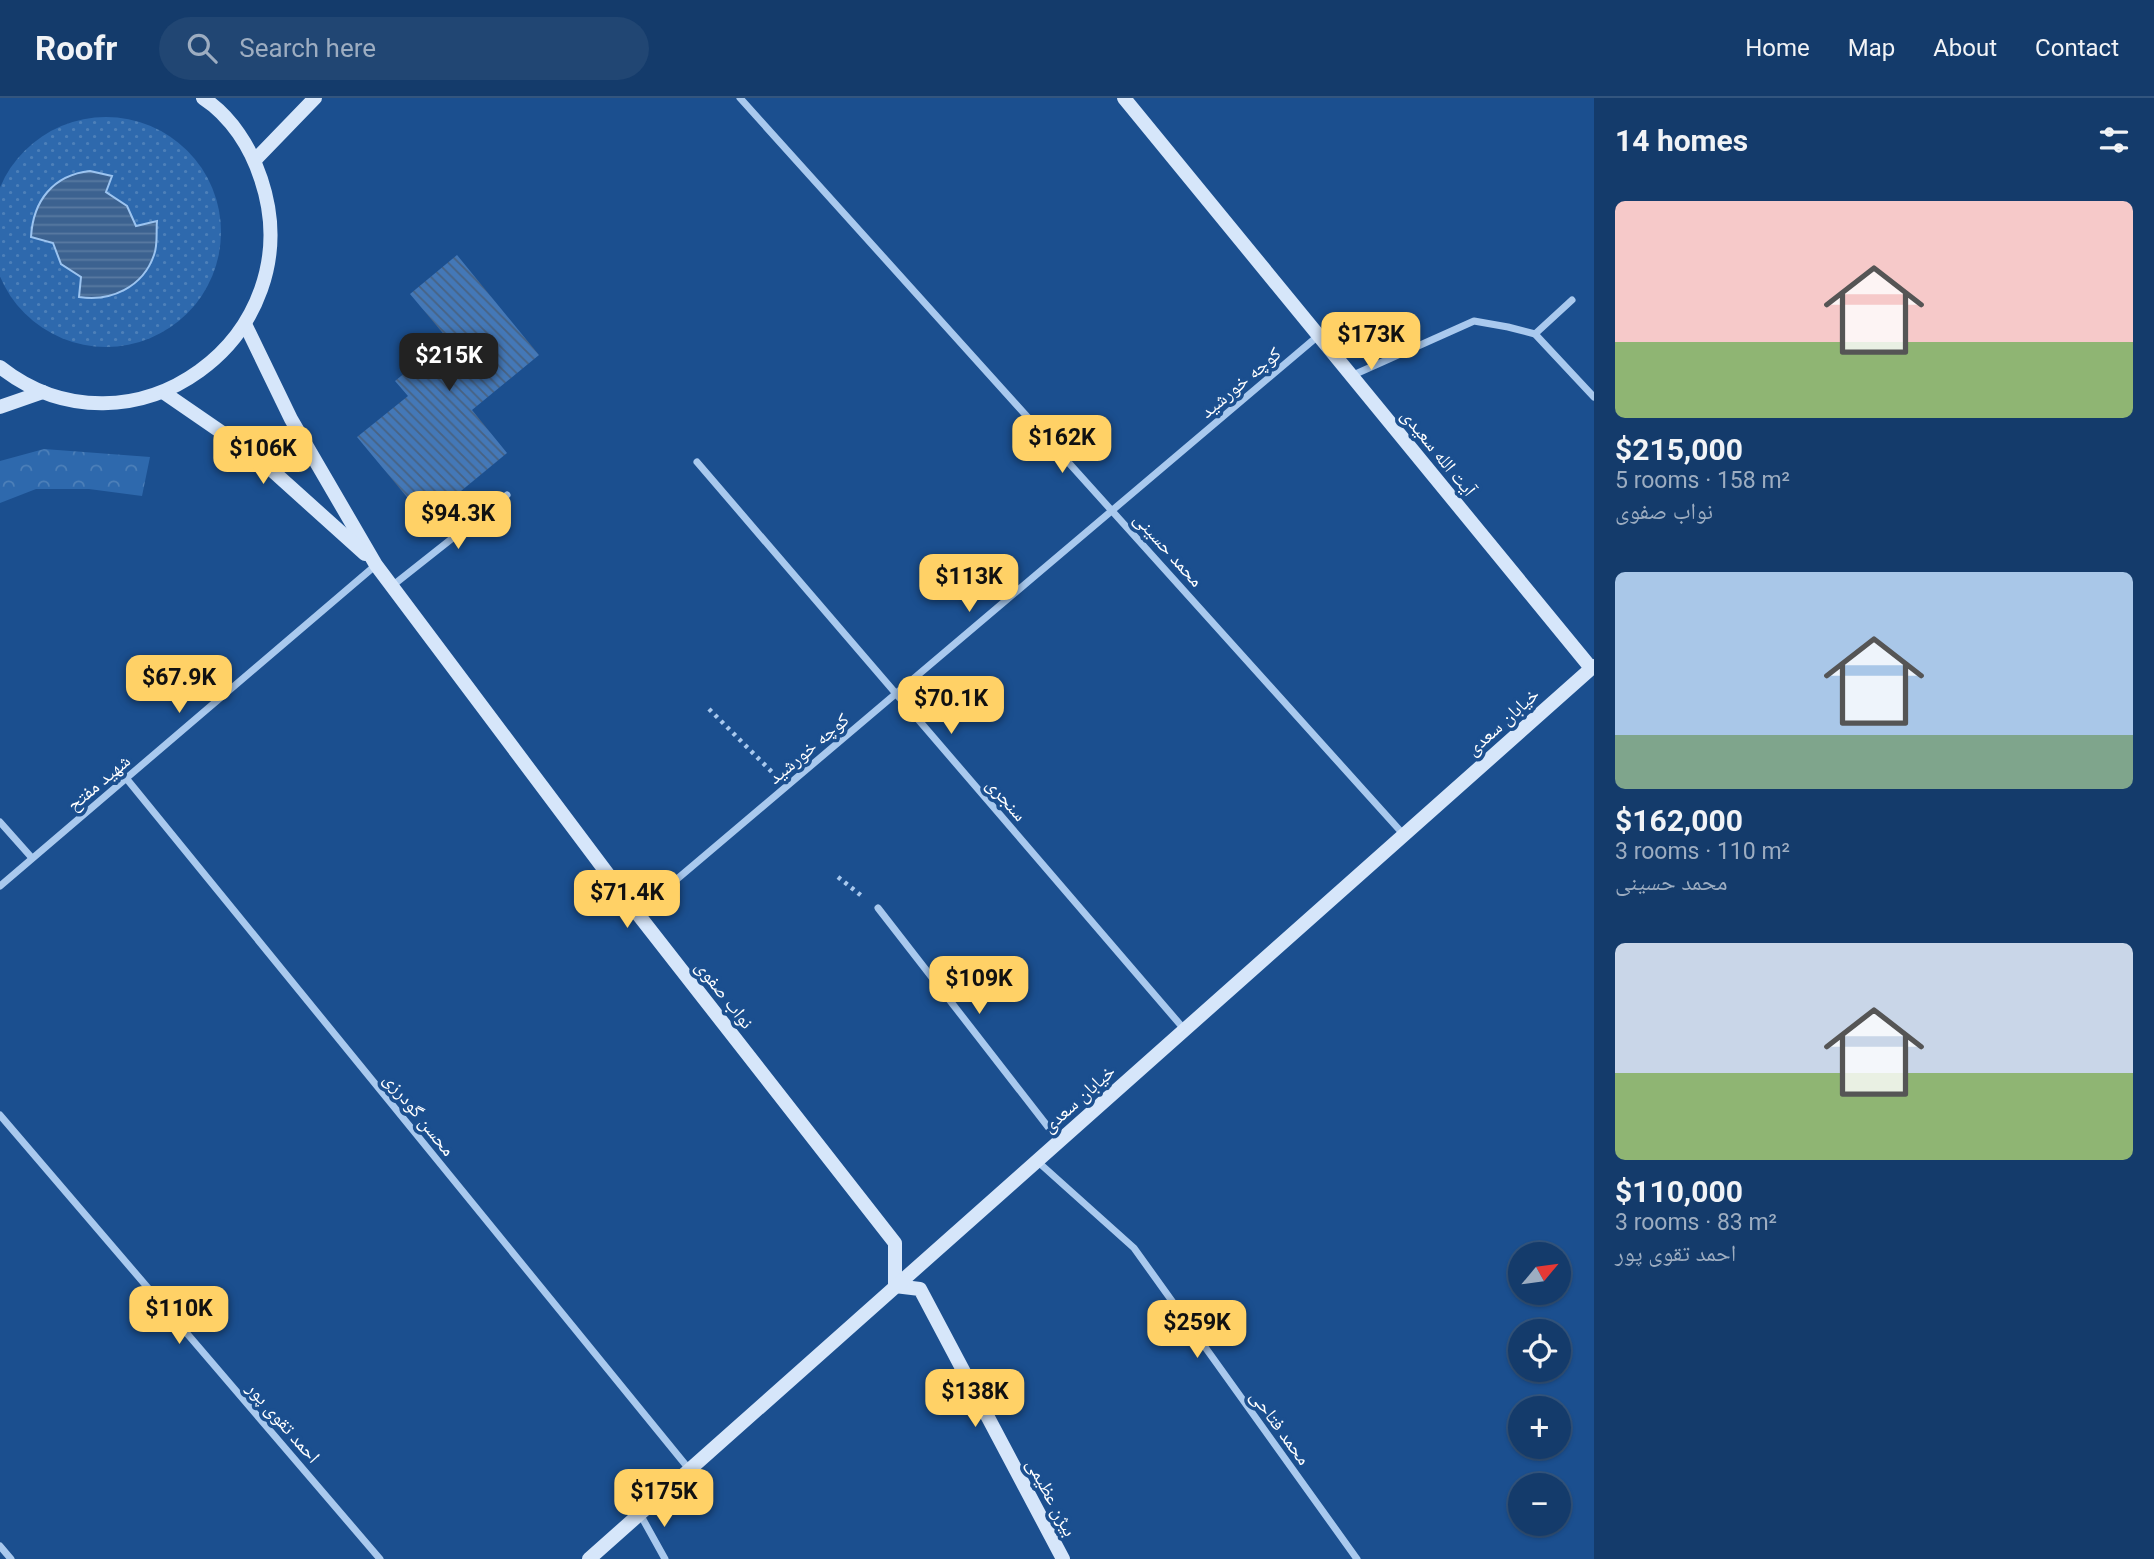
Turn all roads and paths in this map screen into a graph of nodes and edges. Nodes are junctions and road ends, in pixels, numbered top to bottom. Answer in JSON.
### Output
{"nodes":[{"id":1,"x":203,"y":98,"type":"edge"},
{"id":2,"x":315,"y":98,"type":"edge"},
{"id":3,"x":740,"y":98,"type":"edge"},
{"id":4,"x":1124,"y":98,"type":"edge"},
{"id":5,"x":255,"y":160,"type":"junction"},
{"id":6,"x":1572,"y":299,"type":"dead end"},
{"id":7,"x":245,"y":324,"type":"junction"},
{"id":8,"x":1535,"y":334,"type":"junction"},
{"id":9,"x":1319,"y":336,"type":"junction"},
{"id":10,"x":0,"y":367,"type":"edge"},
{"id":11,"x":1351,"y":376,"type":"junction"},
{"id":12,"x":163,"y":391,"type":"junction"},
{"id":13,"x":43,"y":392,"type":"junction"},
{"id":14,"x":1594,"y":397,"type":"edge"},
{"id":15,"x":0,"y":407,"type":"edge"},
{"id":16,"x":697,"y":462,"type":"dead end"},
{"id":17,"x":507,"y":495,"type":"dead end"},
{"id":18,"x":1113,"y":511,"type":"junction"},
{"id":19,"x":376,"y":565,"type":"junction"},
{"id":20,"x":392,"y":586,"type":"junction"},
{"id":21,"x":1593,"y":670,"type":"edge"},
{"id":22,"x":896,"y":694,"type":"junction"},
{"id":23,"x":709,"y":709,"type":"dead end"},
{"id":24,"x":126,"y":778,"type":"junction"},
{"id":25,"x":786,"y":787,"type":"junction"},
{"id":26,"x":0,"y":821,"type":"edge"},
{"id":27,"x":1404,"y":835,"type":"junction"},
{"id":28,"x":32,"y":858,"type":"junction"},
{"id":29,"x":838,"y":877,"type":"dead end"},
{"id":30,"x":0,"y":886,"type":"edge"},
{"id":31,"x":878,"y":908,"type":"joint"},
{"id":32,"x":637,"y":913,"type":"junction"},
{"id":33,"x":1184,"y":1029,"type":"junction"},
{"id":34,"x":0,"y":1115,"type":"edge"},
{"id":35,"x":1059,"y":1141,"type":"junction"},
{"id":36,"x":1037,"y":1160,"type":"junction"},
{"id":37,"x":895,"y":1286,"type":"junction"},
{"id":38,"x":689,"y":1469,"type":"junction"},
{"id":39,"x":639,"y":1514,"type":"junction"},
{"id":40,"x":0,"y":1546,"type":"edge"},
{"id":41,"x":11,"y":1559,"type":"edge"},
{"id":42,"x":380,"y":1559,"type":"edge"},
{"id":43,"x":589,"y":1559,"type":"edge"},
{"id":44,"x":665,"y":1559,"type":"edge"},
{"id":45,"x":1063,"y":1559,"type":"edge"},
{"id":46,"x":1357,"y":1559,"type":"edge"}],
"edges":[{"from":1,"to":5,"type":"main road"},
{"from":2,"to":5,"type":"main road"},
{"from":3,"to":18,"type":"street","name":"محمد حسینی"},
{"from":4,"to":9,"type":"main road","name":"آیت الله سعیدی"},
{"from":5,"to":7,"type":"main road"},
{"from":6,"to":8,"type":"street"},
{"from":7,"to":12,"type":"main road"},
{"from":7,"to":19,"type":"main road"},
{"from":8,"to":11,"type":"street"},
{"from":8,"to":14,"type":"street"},
{"from":9,"to":11,"type":"main road","name":"آیت الله سعیدی"},
{"from":9,"to":18,"type":"street","name":"کوچه خورشید"},
{"from":10,"to":13,"type":"main road"},
{"from":11,"to":21,"type":"main road","name":"آیت الله سعیدی"},
{"from":12,"to":13,"type":"main road"},
{"from":12,"to":19,"type":"main road"},
{"from":13,"to":15,"type":"main road"},
{"from":16,"to":22,"type":"street","name":"سنجری"},
{"from":17,"to":20,"type":"street"},
{"from":18,"to":22,"type":"street","name":"کوچه خورشید"},
{"from":18,"to":27,"type":"street","name":"محمد حسینی"},
{"from":19,"to":20,"type":"main road","name":"نواب صفوی"},
{"from":19,"to":24,"type":"street","name":"شهید مفتح"},
{"from":20,"to":32,"type":"main road","name":"نواب صفوی"},
{"from":21,"to":27,"type":"main road","name":"خیابان سعدی"},
{"from":22,"to":25,"type":"street","name":"کوچه خورشید"},
{"from":22,"to":33,"type":"street","name":"سنجری"},
{"from":23,"to":25,"type":"path"},
{"from":24,"to":28,"type":"street","name":"شهید مفتح"},
{"from":24,"to":38,"type":"street","name":"محسن گودرزی"},
{"from":25,"to":32,"type":"street","name":"کوچه خورشید"},
{"from":26,"to":28,"type":"street"},
{"from":27,"to":33,"type":"main road","name":"خیابان سعدی"},
{"from":28,"to":30,"type":"street","name":"شهید مفتح"},
{"from":29,"to":31,"type":"path"},
{"from":31,"to":35,"type":"street"},
{"from":32,"to":37,"type":"main road","name":"نواب صفوی"},
{"from":33,"to":35,"type":"main road","name":"خیابان سعدی"},
{"from":34,"to":42,"type":"street","name":"احمد تقوی پور"},
{"from":35,"to":36,"type":"main road","name":"خیابان سعدی"},
{"from":36,"to":37,"type":"main road","name":"خیابان سعدی"},
{"from":36,"to":46,"type":"street","name":"محمد فتاحی"},
{"from":37,"to":38,"type":"main road","name":"خیابان سعدی"},
{"from":37,"to":45,"type":"main road","name":"بیژن عظیمی"},
{"from":38,"to":39,"type":"main road","name":"خیابان سعدی"},
{"from":39,"to":43,"type":"main road","name":"خیابان سعدی"},
{"from":39,"to":44,"type":"street"},
{"from":40,"to":41,"type":"street"}]}
